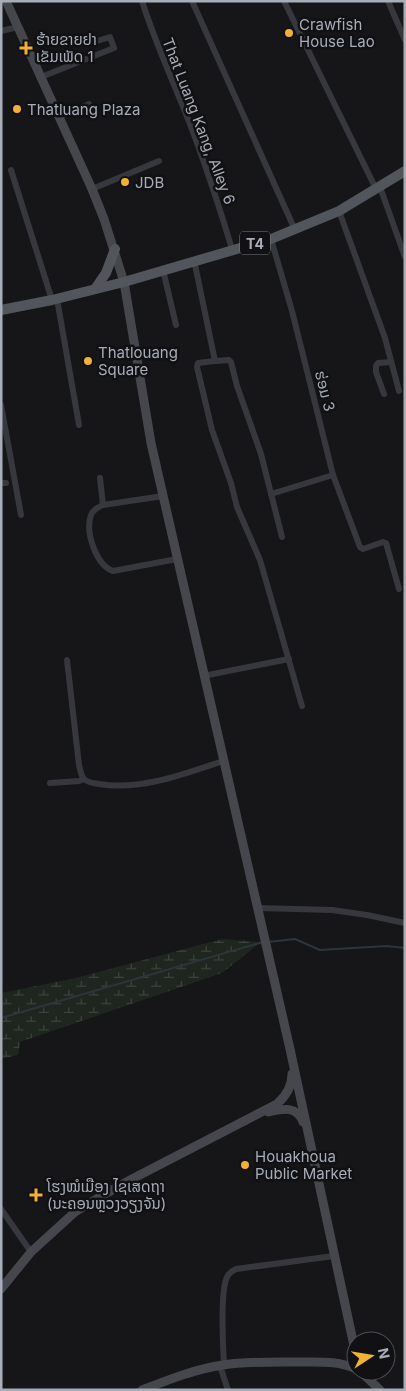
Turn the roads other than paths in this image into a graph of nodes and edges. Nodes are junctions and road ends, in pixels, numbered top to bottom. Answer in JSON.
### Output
{"nodes":[{"id":1,"x":142,"y":1,"type":"edge"},
{"id":2,"x":202,"y":1,"type":"edge"},
{"id":3,"x":284,"y":1,"type":"edge"},
{"id":4,"x":388,"y":1,"type":"edge"},
{"id":5,"x":9,"y":2,"type":"edge"},
{"id":6,"x":194,"y":4,"type":"edge"},
{"id":7,"x":18,"y":27,"type":"junction"},
{"id":8,"x":1,"y":31,"type":"edge"},
{"id":9,"x":405,"y":40,"type":"edge"},
{"id":10,"x":97,"y":41,"type":"dead end"},
{"id":11,"x":41,"y":77,"type":"junction"},
{"id":12,"x":89,"y":104,"type":"dead end"},
{"id":13,"x":59,"y":117,"type":"junction"},
{"id":14,"x":159,"y":161,"type":"dead end"},
{"id":15,"x":11,"y":170,"type":"dead end"},
{"id":16,"x":405,"y":171,"type":"edge"},
{"id":17,"x":378,"y":188,"type":"junction"},
{"id":18,"x":92,"y":189,"type":"junction"},
{"id":19,"x":339,"y":211,"type":"junction"},
{"id":20,"x":295,"y":230,"type":"junction"},
{"id":21,"x":271,"y":239,"type":"junction"},
{"id":22,"x":114,"y":249,"type":"junction"},
{"id":23,"x":232,"y":249,"type":"junction"},
{"id":24,"x":405,"y":257,"type":"edge"},
{"id":25,"x":194,"y":260,"type":"junction"},
{"id":26,"x":163,"y":270,"type":"junction"},
{"id":27,"x":124,"y":282,"type":"junction"},
{"id":28,"x":95,"y":289,"type":"junction"},
{"id":29,"x":55,"y":299,"type":"junction"},
{"id":30,"x":1,"y":310,"type":"edge"},
{"id":31,"x":176,"y":325,"type":"dead end"},
{"id":32,"x":215,"y":362,"type":"junction"},
{"id":33,"x":391,"y":362,"type":"junction"},
{"id":34,"x":399,"y":391,"type":"dead end"},
{"id":35,"x":384,"y":394,"type":"dead end"},
{"id":36,"x":1,"y":405,"type":"edge"},
{"id":37,"x":79,"y":425,"type":"dead end"},
{"id":38,"x":333,"y":475,"type":"junction"},
{"id":39,"x":100,"y":478,"type":"dead end"},
{"id":40,"x":271,"y":494,"type":"junction"},
{"id":41,"x":163,"y":496,"type":"junction"},
{"id":42,"x":103,"y":505,"type":"junction"},
{"id":43,"x":21,"y":515,"type":"dead end"},
{"id":44,"x":282,"y":537,"type":"dead end"},
{"id":45,"x":177,"y":559,"type":"junction"},
{"id":46,"x":399,"y":589,"type":"dead end"},
{"id":47,"x":289,"y":659,"type":"junction"},
{"id":48,"x":67,"y":660,"type":"dead end"},
{"id":49,"x":204,"y":676,"type":"junction"},
{"id":50,"x":302,"y":706,"type":"dead end"},
{"id":51,"x":223,"y":761,"type":"junction"},
{"id":52,"x":84,"y":779,"type":"junction"},
{"id":53,"x":50,"y":783,"type":"dead end"},
{"id":54,"x":258,"y":908,"type":"junction"},
{"id":55,"x":405,"y":922,"type":"edge"},
{"id":56,"x":290,"y":1049,"type":"junction"},
{"id":57,"x":260,"y":1114,"type":"junction"},
{"id":58,"x":308,"y":1136,"type":"junction"},
{"id":59,"x":1,"y":1209,"type":"edge"},
{"id":60,"x":31,"y":1252,"type":"junction"},
{"id":61,"x":334,"y":1256,"type":"junction"},
{"id":62,"x":1,"y":1289,"type":"edge"},
{"id":63,"x":350,"y":1331,"type":"edge"},
{"id":64,"x":346,"y":1358,"type":"edge"},
{"id":65,"x":332,"y":1362,"type":"junction"},
{"id":66,"x":346,"y":1364,"type":"edge"},
{"id":67,"x":222,"y":1365,"type":"junction"},
{"id":68,"x":372,"y":1382,"type":"edge"},
{"id":69,"x":142,"y":1390,"type":"edge"},
{"id":70,"x":228,"y":1390,"type":"edge"},
{"id":71,"x":380,"y":1390,"type":"edge"}],
"edges":[{"from":1,"to":23,"type":"street","name":"That Luang Kang, Alley 6"},
{"from":2,"to":6,"type":"street"},
{"from":3,"to":17,"type":"street"},
{"from":4,"to":9,"type":"street"},
{"from":5,"to":7,"type":"main road"},
{"from":6,"to":20,"type":"street"},
{"from":7,"to":8,"type":"street"},
{"from":7,"to":11,"type":"main road"},
{"from":10,"to":11,"type":"street"},
{"from":11,"to":13,"type":"main road"},
{"from":12,"to":13,"type":"street"},
{"from":13,"to":18,"type":"main road"},
{"from":14,"to":18,"type":"street"},
{"from":15,"to":29,"type":"street"},
{"from":16,"to":17,"type":"main road","number":"T4"},
{"from":17,"to":19,"type":"main road","number":"T4"},
{"from":17,"to":24,"type":"street"},
{"from":18,"to":22,"type":"main road"},
{"from":19,"to":20,"type":"main road","number":"T4"},
{"from":19,"to":33,"type":"street"},
{"from":20,"to":21,"type":"main road","number":"T4"},
{"from":21,"to":23,"type":"main road","number":"T4"},
{"from":21,"to":38,"type":"street","name":"ຮ່ອມ 3"},
{"from":22,"to":27,"type":"main road"},
{"from":22,"to":28,"type":"main road"},
{"from":23,"to":25,"type":"main road","number":"T4"},
{"from":25,"to":26,"type":"main road","number":"T4"},
{"from":25,"to":32,"type":"street"},
{"from":26,"to":27,"type":"main road","number":"T4"},
{"from":26,"to":31,"type":"street"},
{"from":27,"to":28,"type":"main road","number":"T4"},
{"from":27,"to":41,"type":"main road"},
{"from":28,"to":29,"type":"main road","number":"T4"},
{"from":29,"to":30,"type":"main road","number":"T4"},
{"from":29,"to":37,"type":"street"},
{"from":32,"to":40,"type":"street"},
{"from":32,"to":47,"type":"street"},
{"from":33,"to":34,"type":"street"},
{"from":33,"to":35,"type":"street"},
{"from":36,"to":43,"type":"street"},
{"from":38,"to":40,"type":"street"},
{"from":38,"to":46,"type":"street","name":"ຮ່ອມ 3"},
{"from":39,"to":42,"type":"street"},
{"from":40,"to":44,"type":"street"},
{"from":41,"to":42,"type":"street"},
{"from":41,"to":45,"type":"main road"},
{"from":42,"to":45,"type":"street"},
{"from":45,"to":49,"type":"main road"},
{"from":47,"to":49,"type":"street"},
{"from":47,"to":50,"type":"street"},
{"from":48,"to":52,"type":"street"},
{"from":49,"to":51,"type":"main road"},
{"from":51,"to":52,"type":"street"},
{"from":51,"to":54,"type":"main road"},
{"from":52,"to":53,"type":"street"},
{"from":54,"to":55,"type":"street"},
{"from":54,"to":56,"type":"main road"},
{"from":56,"to":57,"type":"main road"},
{"from":56,"to":58,"type":"main road"},
{"from":57,"to":58,"type":"main road"},
{"from":57,"to":60,"type":"main road"},
{"from":58,"to":61,"type":"main road"},
{"from":59,"to":60,"type":"street"},
{"from":60,"to":62,"type":"main road"},
{"from":61,"to":63,"type":"main road"},
{"from":61,"to":67,"type":"street"},
{"from":64,"to":65,"type":"main road"},
{"from":65,"to":66,"type":"main road"},
{"from":65,"to":67,"type":"main road"},
{"from":67,"to":69,"type":"main road"},
{"from":67,"to":70,"type":"street"},
{"from":68,"to":71,"type":"main road"}]}
